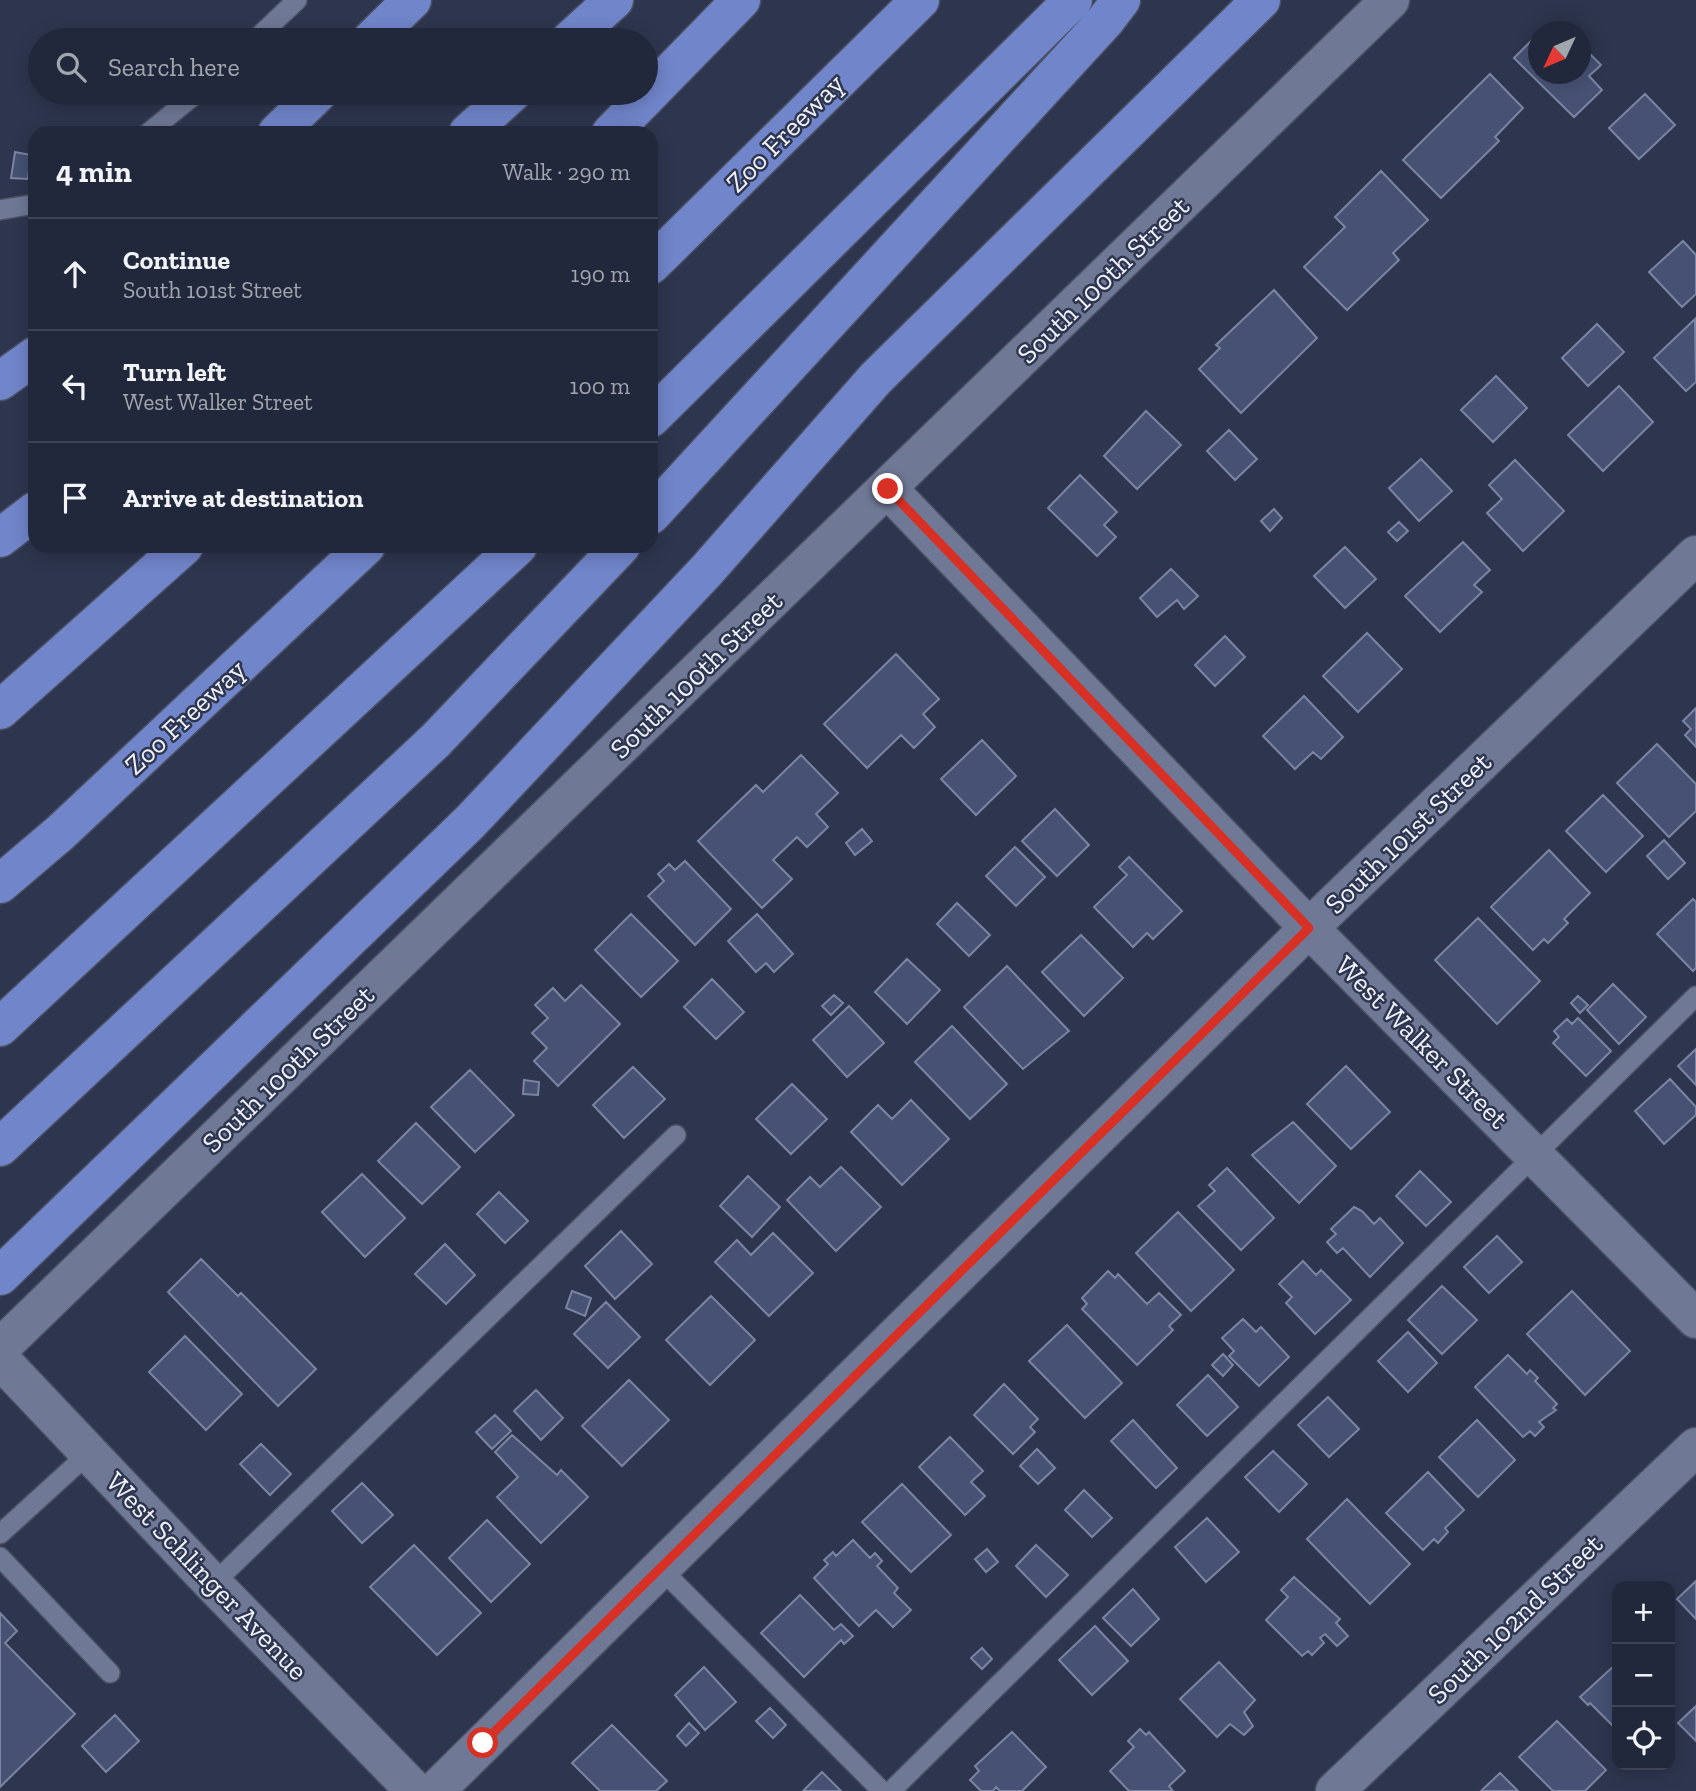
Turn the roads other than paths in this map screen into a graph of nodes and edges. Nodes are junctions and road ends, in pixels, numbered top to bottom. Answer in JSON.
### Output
{"nodes":[{"id":1,"x":297,"y":0,"type":"edge"},
{"id":2,"x":412,"y":0,"type":"edge"},
{"id":3,"x":614,"y":0,"type":"edge"},
{"id":4,"x":741,"y":0,"type":"edge"},
{"id":5,"x":920,"y":0,"type":"edge"},
{"id":6,"x":1073,"y":0,"type":"edge"},
{"id":7,"x":1121,"y":0,"type":"edge"},
{"id":8,"x":1261,"y":0,"type":"edge"},
{"id":9,"x":1391,"y":0,"type":"edge"},
{"id":10,"x":268,"y":28,"type":"edge"},
{"id":11,"x":383,"y":28,"type":"edge"},
{"id":12,"x":583,"y":28,"type":"edge"},
{"id":13,"x":658,"y":85,"type":"edge"},
{"id":14,"x":182,"y":105,"type":"edge"},
{"id":15,"x":306,"y":105,"type":"edge"},
{"id":16,"x":499,"y":105,"type":"edge"},
{"id":17,"x":638,"y":105,"type":"edge"},
{"id":18,"x":157,"y":126,"type":"edge"},
{"id":19,"x":284,"y":126,"type":"edge"},
{"id":20,"x":476,"y":126,"type":"edge"},
{"id":21,"x":618,"y":126,"type":"edge"},
{"id":22,"x":28,"y":205,"type":"edge"},
{"id":23,"x":0,"y":210,"type":"edge"},
{"id":24,"x":658,"y":258,"type":"edge"},
{"id":25,"x":28,"y":361,"type":"edge"},
{"id":26,"x":0,"y":380,"type":"edge"},
{"id":27,"x":658,"y":411,"type":"edge"},
{"id":28,"x":888,"y":489,"type":"junction"},
{"id":29,"x":658,"y":507,"type":"edge"},
{"id":30,"x":28,"y":516,"type":"edge"},
{"id":31,"x":0,"y":538,"type":"edge"},
{"id":32,"x":176,"y":553,"type":"edge"},
{"id":33,"x":359,"y":553,"type":"edge"},
{"id":34,"x":510,"y":553,"type":"edge"},
{"id":35,"x":614,"y":553,"type":"edge"},
{"id":36,"x":1696,"y":555,"type":"edge"},
{"id":37,"x":0,"y":710,"type":"edge"},
{"id":38,"x":0,"y":884,"type":"edge"},
{"id":39,"x":1309,"y":928,"type":"junction"},
{"id":40,"x":1696,"y":996,"type":"edge"},
{"id":41,"x":0,"y":1027,"type":"edge"},
{"id":42,"x":676,"y":1135,"type":"dead end"},
{"id":43,"x":7,"y":1140,"type":"edge"},
{"id":44,"x":1534,"y":1155,"type":"junction"},
{"id":45,"x":0,"y":1276,"type":"edge"},
{"id":46,"x":1696,"y":1320,"type":"edge"},
{"id":47,"x":0,"y":1348,"type":"edge"},
{"id":48,"x":0,"y":1359,"type":"edge"},
{"id":49,"x":1696,"y":1447,"type":"edge"},
{"id":50,"x":89,"y":1453,"type":"junction"},
{"id":51,"x":0,"y":1534,"type":"edge"},
{"id":52,"x":0,"y":1557,"type":"edge"},
{"id":53,"x":659,"y":1567,"type":"junction"},
{"id":54,"x":213,"y":1584,"type":"junction"},
{"id":55,"x":110,"y":1673,"type":"dead end"},
{"id":56,"x":415,"y":1791,"type":"edge"},
{"id":57,"x":435,"y":1791,"type":"edge"},
{"id":58,"x":882,"y":1791,"type":"edge"},
{"id":59,"x":891,"y":1791,"type":"edge"},
{"id":60,"x":1335,"y":1791,"type":"edge"}],
"edges":[{"from":1,"to":10,"type":"lane"},
{"from":2,"to":11,"type":"highway"},
{"from":3,"to":12,"type":"highway"},
{"from":4,"to":13,"type":"highway"},
{"from":5,"to":24,"type":"highway","name":"Zoo Freeway"},
{"from":6,"to":27,"type":"highway"},
{"from":7,"to":29,"type":"highway"},
{"from":8,"to":45,"type":"highway"},
{"from":9,"to":28,"type":"street","name":"South 100th Street"},
{"from":14,"to":18,"type":"lane"},
{"from":15,"to":19,"type":"highway"},
{"from":16,"to":20,"type":"highway"},
{"from":17,"to":21,"type":"highway"},
{"from":22,"to":23,"type":"lane"},
{"from":25,"to":26,"type":"highway"},
{"from":28,"to":39,"type":"street","name":"West Walker Street"},
{"from":28,"to":47,"type":"street","name":"South 100th Street"},
{"from":30,"to":31,"type":"highway"},
{"from":32,"to":37,"type":"highway"},
{"from":33,"to":38,"type":"highway","name":"Zoo Freeway"},
{"from":34,"to":41,"type":"highway"},
{"from":35,"to":43,"type":"highway"},
{"from":36,"to":39,"type":"street","name":"South 101st Street"},
{"from":39,"to":44,"type":"street","name":"West Walker Street"},
{"from":39,"to":53,"type":"street","name":"South 101st Street"},
{"from":40,"to":44,"type":"lane"},
{"from":42,"to":54,"type":"lane"},
{"from":44,"to":46,"type":"street","name":"West Walker Street"},
{"from":44,"to":59,"type":"lane"},
{"from":48,"to":50,"type":"street","name":"West Schlinger Avenue"},
{"from":49,"to":60,"type":"street","name":"South 102nd Street"},
{"from":50,"to":51,"type":"lane"},
{"from":50,"to":54,"type":"street","name":"West Schlinger Avenue"},
{"from":52,"to":55,"type":"lane"},
{"from":53,"to":57,"type":"street","name":"South 101st Street"},
{"from":53,"to":58,"type":"lane"},
{"from":54,"to":56,"type":"street","name":"West Schlinger Avenue"}]}
